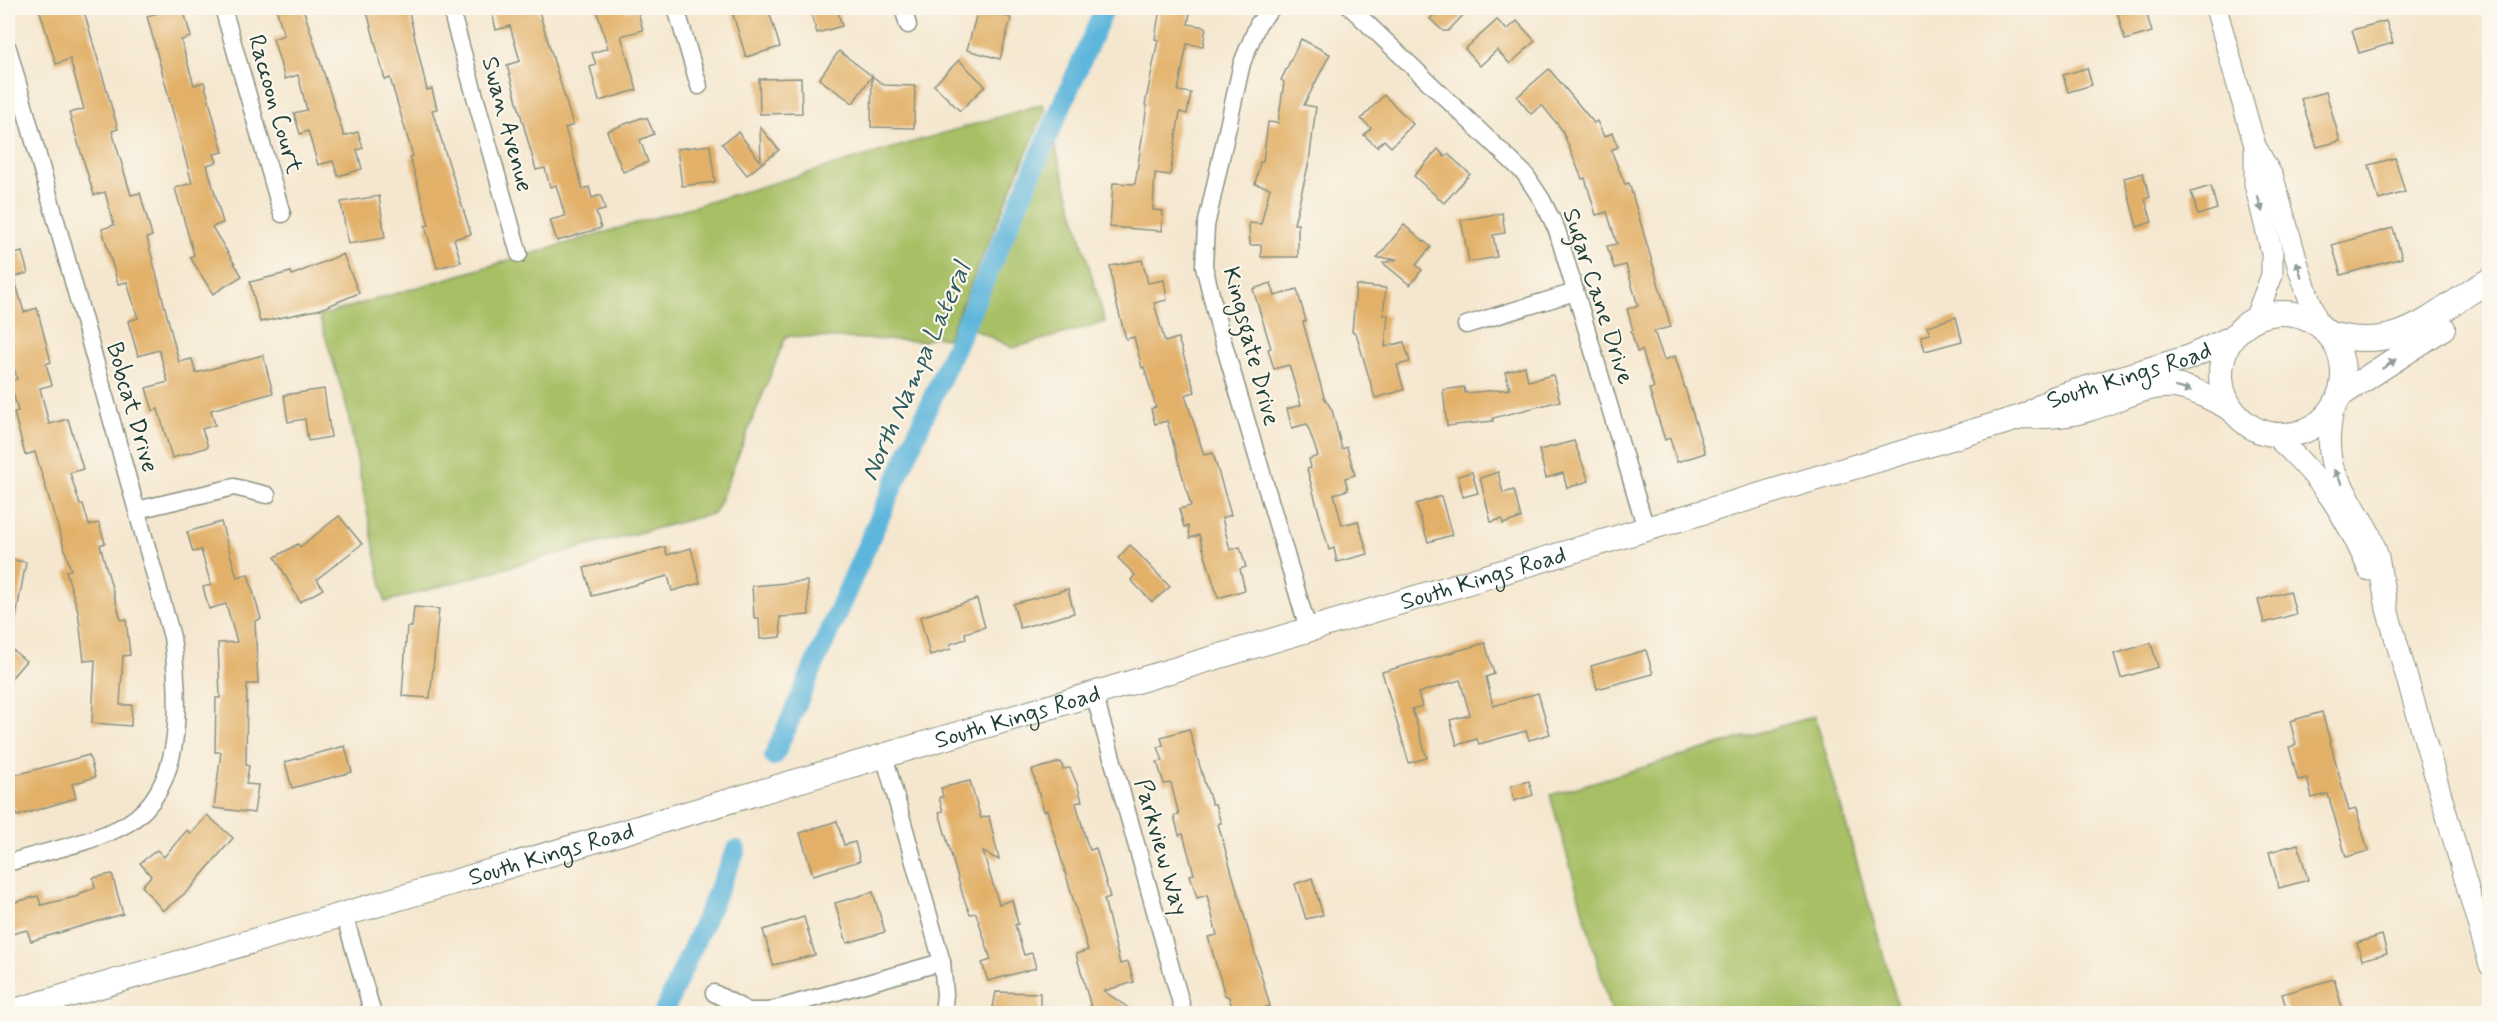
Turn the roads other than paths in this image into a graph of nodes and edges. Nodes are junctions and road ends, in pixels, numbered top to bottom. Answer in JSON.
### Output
{"nodes":[{"id":1,"x":223,"y":8,"type":"edge"},
{"id":2,"x":454,"y":8,"type":"edge"},
{"id":3,"x":676,"y":8,"type":"edge"},
{"id":4,"x":903,"y":8,"type":"edge"},
{"id":5,"x":1272,"y":8,"type":"edge"},
{"id":6,"x":1351,"y":8,"type":"edge"},
{"id":7,"x":2216,"y":8,"type":"edge"},
{"id":8,"x":908,"y":25,"type":"dead end"},
{"id":9,"x":8,"y":48,"type":"edge"},
{"id":10,"x":699,"y":86,"type":"dead end"},
{"id":11,"x":2254,"y":146,"type":"junction"},
{"id":12,"x":282,"y":214,"type":"dead end"},
{"id":13,"x":519,"y":254,"type":"dead end"},
{"id":14,"x":2490,"y":280,"type":"edge"},
{"id":15,"x":1575,"y":292,"type":"junction"},
{"id":16,"x":2490,"y":298,"type":"edge"},
{"id":17,"x":2255,"y":319,"type":"junction"},
{"id":18,"x":1466,"y":325,"type":"dead end"},
{"id":19,"x":2323,"y":329,"type":"junction"},
{"id":20,"x":2232,"y":338,"type":"junction"},
{"id":21,"x":2336,"y":402,"type":"junction"},
{"id":22,"x":2230,"y":408,"type":"junction"},
{"id":23,"x":2025,"y":416,"type":"junction"},
{"id":24,"x":2275,"y":435,"type":"junction"},
{"id":25,"x":267,"y":495,"type":"dead end"},
{"id":26,"x":137,"y":510,"type":"junction"},
{"id":27,"x":1646,"y":529,"type":"junction"},
{"id":28,"x":2387,"y":609,"type":"junction"},
{"id":29,"x":1308,"y":629,"type":"junction"},
{"id":30,"x":1094,"y":694,"type":"junction"},
{"id":31,"x":884,"y":755,"type":"junction"},
{"id":32,"x":8,"y":863,"type":"edge"},
{"id":33,"x":344,"y":914,"type":"junction"},
{"id":34,"x":942,"y":962,"type":"junction"},
{"id":35,"x":2490,"y":965,"type":"edge"},
{"id":36,"x":714,"y":993,"type":"dead end"},
{"id":37,"x":8,"y":1013,"type":"edge"},
{"id":38,"x":373,"y":1014,"type":"edge"},
{"id":39,"x":943,"y":1014,"type":"edge"},
{"id":40,"x":1184,"y":1014,"type":"edge"}],
"edges":[{"from":1,"to":12,"type":"street","name":"Raccoon Court"},
{"from":2,"to":13,"type":"street","name":"Swan Avenue"},
{"from":3,"to":10,"type":"street"},
{"from":4,"to":8,"type":"street"},
{"from":5,"to":29,"type":"street","name":"Kingsgate Drive"},
{"from":6,"to":15,"type":"street","name":"Sugar Cane Drive"},
{"from":7,"to":11,"type":"street"},
{"from":9,"to":26,"type":"street","name":"Bobcat Drive"},
{"from":11,"to":17,"type":"street","one_way":true},
{"from":19,"to":11,"type":"street","one_way":true},
{"from":14,"to":19,"type":"main road"},
{"from":15,"to":18,"type":"street"},
{"from":15,"to":27,"type":"street","name":"Sugar Cane Drive"},
{"from":21,"to":16,"type":"main road","one_way":true},
{"from":17,"to":19,"type":"main road"},
{"from":17,"to":20,"type":"main road"},
{"from":19,"to":21,"type":"main road"},
{"from":20,"to":22,"type":"main road"},
{"from":20,"to":23,"type":"main road","name":"South Kings Road"},
{"from":21,"to":24,"type":"main road"},
{"from":28,"to":21,"type":"street","one_way":true},
{"from":23,"to":22,"type":"main road","name":"South Kings Road","one_way":true},
{"from":22,"to":24,"type":"main road"},
{"from":23,"to":27,"type":"main road","name":"South Kings Road"},
{"from":24,"to":28,"type":"street"},
{"from":25,"to":26,"type":"street"},
{"from":26,"to":32,"type":"street","name":"Bobcat Drive"},
{"from":27,"to":29,"type":"main road","name":"South Kings Road"},
{"from":28,"to":35,"type":"street"},
{"from":29,"to":30,"type":"main road","name":"South Kings Road"},
{"from":30,"to":31,"type":"main road","name":"South Kings Road"},
{"from":30,"to":40,"type":"street","name":"Parkview Way"},
{"from":31,"to":33,"type":"main road","name":"South Kings Road"},
{"from":31,"to":34,"type":"street"},
{"from":33,"to":37,"type":"main road","name":"South Kings Road"},
{"from":33,"to":38,"type":"street"},
{"from":34,"to":36,"type":"street"},
{"from":34,"to":39,"type":"street"}]}
